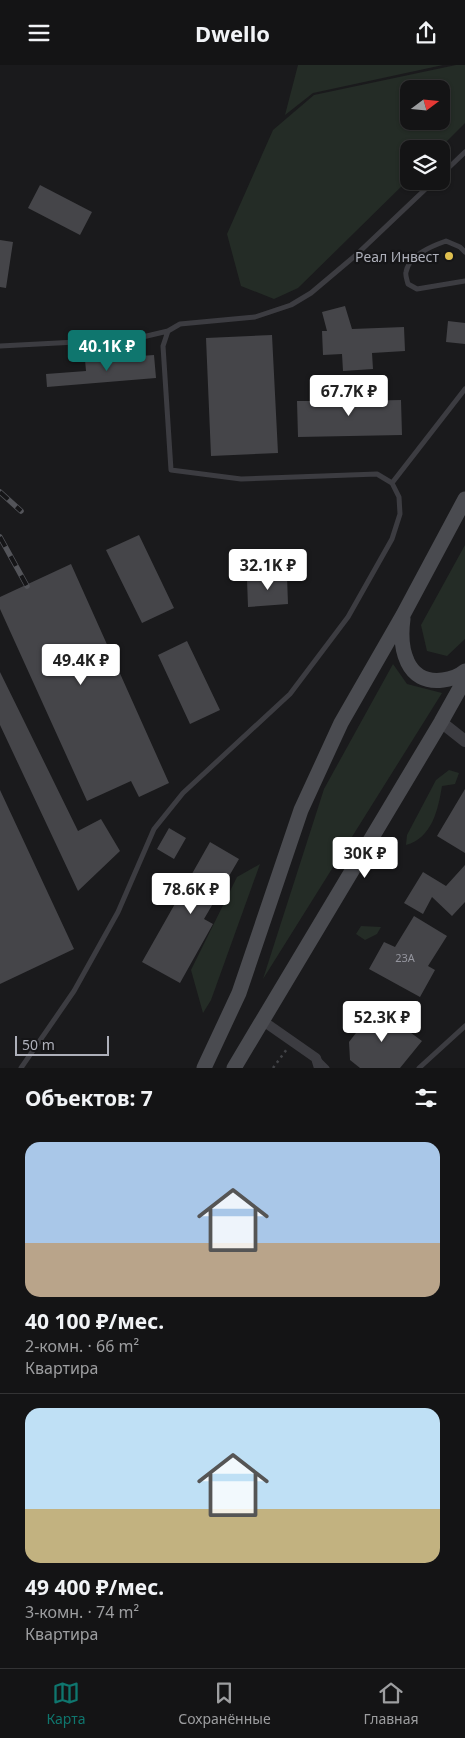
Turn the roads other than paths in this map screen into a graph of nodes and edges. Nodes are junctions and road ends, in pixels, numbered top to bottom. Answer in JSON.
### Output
{"nodes":[{"id":1,"x":465,"y":152,"type":"edge"},
{"id":2,"x":450,"y":166,"type":"edge"},
{"id":3,"x":425,"y":190,"type":"edge"},
{"id":4,"x":465,"y":252,"type":"edge"},
{"id":5,"x":465,"y":281,"type":"edge"},
{"id":6,"x":168,"y":331,"type":"junction"},
{"id":7,"x":0,"y":346,"type":"edge"},
{"id":8,"x":465,"y":389,"type":"edge"},
{"id":9,"x":392,"y":483,"type":"junction"},
{"id":10,"x":465,"y":499,"type":"edge"},
{"id":11,"x":403,"y":615,"type":"junction"},
{"id":12,"x":465,"y":671,"type":"edge"},
{"id":13,"x":465,"y":679,"type":"edge"},
{"id":14,"x":441,"y":722,"type":"junction"},
{"id":15,"x":465,"y":741,"type":"edge"},
{"id":16,"x":263,"y":1021,"type":"junction"},
{"id":17,"x":465,"y":1026,"type":"edge"},
{"id":18,"x":318,"y":1063,"type":"edge"},
{"id":19,"x":21,"y":1068,"type":"edge"},
{"id":20,"x":204,"y":1068,"type":"edge"},
{"id":21,"x":234,"y":1068,"type":"edge"},
{"id":22,"x":327,"y":1068,"type":"edge"},
{"id":23,"x":419,"y":1068,"type":"edge"}],
"edges":[{"from":1,"to":2,"type":"lane"},
{"from":3,"to":6,"type":"lane"},
{"from":4,"to":5,"type":"lane"},
{"from":6,"to":7,"type":"lane"},
{"from":6,"to":9,"type":"lane"},
{"from":8,"to":9,"type":"lane"},
{"from":9,"to":19,"type":"lane"},
{"from":10,"to":11,"type":"main road"},
{"from":11,"to":12,"type":"main road"},
{"from":11,"to":20,"type":"main road"},
{"from":13,"to":14,"type":"main road"},
{"from":14,"to":15,"type":"street"},
{"from":14,"to":16,"type":"main road"},
{"from":16,"to":18,"type":"street"},
{"from":16,"to":21,"type":"main road"},
{"from":17,"to":23,"type":"lane"},
{"from":18,"to":22,"type":"lane"}]}
